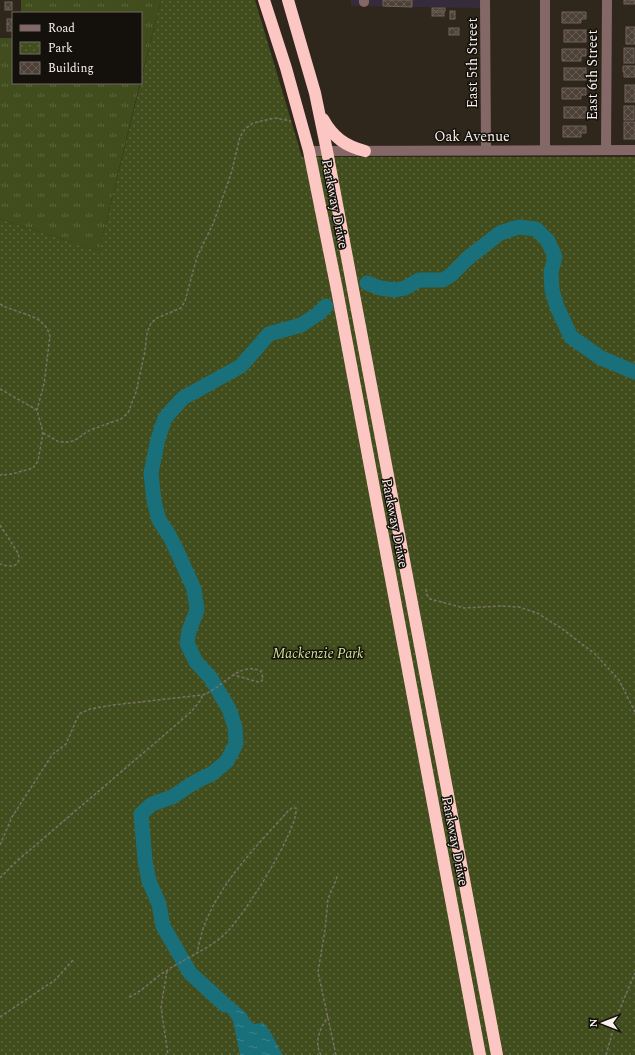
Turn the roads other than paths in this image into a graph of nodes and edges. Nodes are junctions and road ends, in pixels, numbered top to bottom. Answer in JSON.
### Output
{"nodes":[{"id":1,"x":263,"y":0,"type":"edge"},
{"id":2,"x":288,"y":0,"type":"edge"},
{"id":3,"x":291,"y":0,"type":"edge"},
{"id":4,"x":485,"y":0,"type":"edge"},
{"id":5,"x":545,"y":0,"type":"edge"},
{"id":6,"x":607,"y":0,"type":"edge"},
{"id":7,"x":297,"y":29,"type":"junction"},
{"id":8,"x":317,"y":104,"type":"junction"},
{"id":9,"x":486,"y":150,"type":"junction"},
{"id":10,"x":545,"y":150,"type":"junction"},
{"id":11,"x":606,"y":150,"type":"junction"},
{"id":12,"x":635,"y":150,"type":"edge"},
{"id":13,"x":309,"y":151,"type":"junction"},
{"id":14,"x":327,"y":151,"type":"junction"},
{"id":15,"x":365,"y":151,"type":"junction"},
{"id":16,"x":480,"y":1055,"type":"edge"},
{"id":17,"x":497,"y":1055,"type":"edge"}],
"edges":[{"from":1,"to":13,"type":"highway","name":"Parkway Drive"},
{"from":2,"to":7,"type":"highway","name":"Parkway Drive"},
{"from":3,"to":7,"type":"highway"},
{"from":4,"to":9,"type":"street","name":"East 5th Street"},
{"from":5,"to":10,"type":"street"},
{"from":6,"to":11,"type":"street","name":"East 6th Street"},
{"from":7,"to":8,"type":"highway","name":"Parkway Drive"},
{"from":8,"to":14,"type":"highway","name":"Parkway Drive"},
{"from":8,"to":15,"type":"highway"},
{"from":9,"to":10,"type":"street","name":"Oak Avenue"},
{"from":9,"to":15,"type":"street","name":"Oak Avenue"},
{"from":10,"to":11,"type":"street","name":"Oak Avenue"},
{"from":11,"to":12,"type":"street","name":"Oak Avenue"},
{"from":13,"to":14,"type":"street","name":"Oak Avenue"},
{"from":13,"to":16,"type":"highway","name":"Parkway Drive"},
{"from":14,"to":15,"type":"street","name":"Oak Avenue"},
{"from":14,"to":17,"type":"highway","name":"Parkway Drive"}]}
